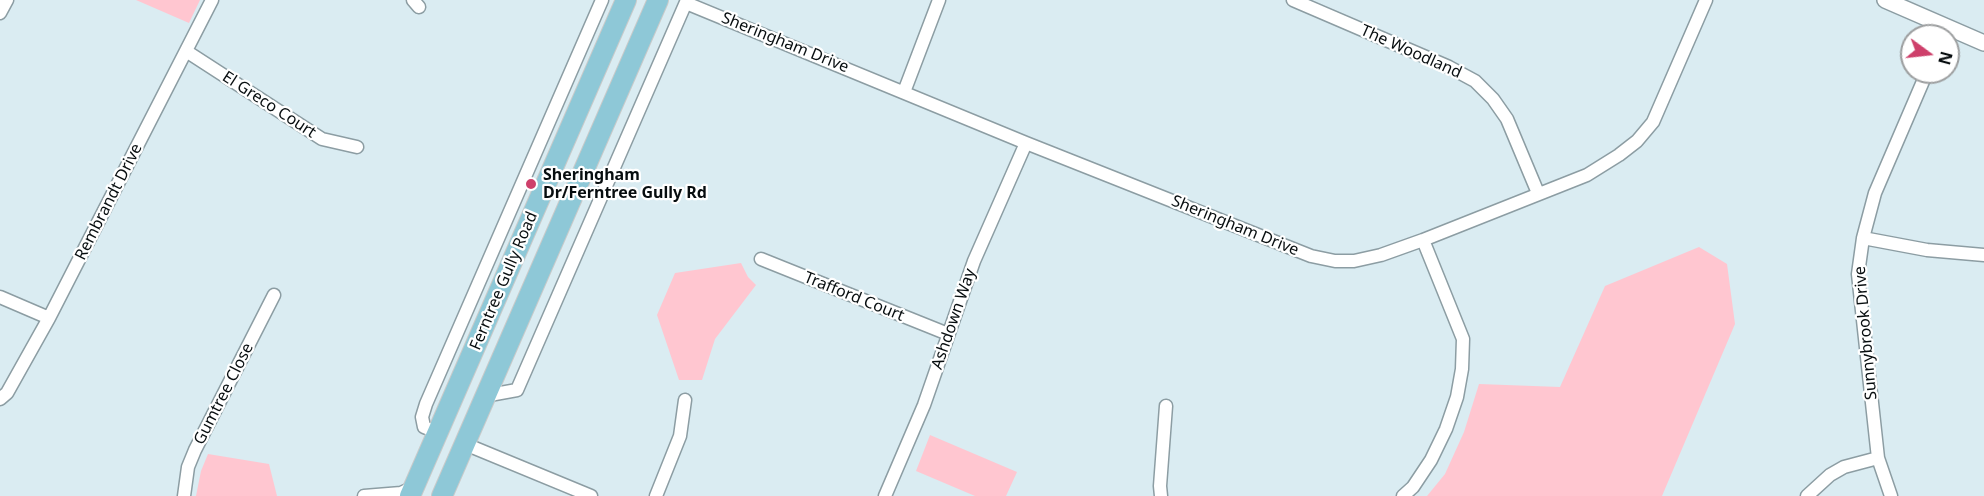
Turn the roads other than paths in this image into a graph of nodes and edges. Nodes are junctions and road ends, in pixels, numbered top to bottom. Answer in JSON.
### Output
{"nodes":[{"id":1,"x":7,"y":0,"type":"edge"},
{"id":2,"x":212,"y":0,"type":"edge"},
{"id":3,"x":602,"y":0,"type":"edge"},
{"id":4,"x":626,"y":0,"type":"edge"},
{"id":5,"x":658,"y":0,"type":"edge"},
{"id":6,"x":939,"y":0,"type":"edge"},
{"id":7,"x":1293,"y":0,"type":"edge"},
{"id":8,"x":1706,"y":0,"type":"edge"},
{"id":9,"x":1886,"y":0,"type":"edge"},
{"id":10,"x":687,"y":1,"type":"edge"},
{"id":11,"x":0,"y":13,"type":"edge"},
{"id":12,"x":1931,"y":24,"type":"edge"},
{"id":13,"x":1960,"y":36,"type":"edge"},
{"id":14,"x":1984,"y":43,"type":"edge"},
{"id":15,"x":186,"y":51,"type":"junction"},
{"id":16,"x":1922,"y":84,"type":"edge"},
{"id":17,"x":904,"y":92,"type":"junction"},
{"id":18,"x":1026,"y":143,"type":"junction"},
{"id":19,"x":357,"y":147,"type":"dead end"},
{"id":20,"x":1538,"y":193,"type":"junction"},
{"id":21,"x":1863,"y":238,"type":"junction"},
{"id":22,"x":1423,"y":240,"type":"junction"},
{"id":23,"x":491,"y":254,"type":"junction"},
{"id":24,"x":1984,"y":255,"type":"edge"},
{"id":25,"x":761,"y":259,"type":"dead end"},
{"id":26,"x":512,"y":263,"type":"junction"},
{"id":27,"x":274,"y":295,"type":"dead end"},
{"id":28,"x":0,"y":297,"type":"edge"},
{"id":29,"x":49,"y":318,"type":"junction"},
{"id":30,"x":948,"y":334,"type":"junction"},
{"id":31,"x":484,"y":396,"type":"junction"},
{"id":32,"x":0,"y":399,"type":"edge"},
{"id":33,"x":685,"y":400,"type":"dead end"},
{"id":34,"x":1166,"y":406,"type":"dead end"},
{"id":35,"x":439,"y":433,"type":"junction"},
{"id":36,"x":465,"y":444,"type":"junction"},
{"id":37,"x":1878,"y":459,"type":"junction"},
{"id":38,"x":412,"y":491,"type":"edge"},
{"id":39,"x":184,"y":496,"type":"edge"},
{"id":40,"x":364,"y":496,"type":"edge"},
{"id":41,"x":442,"y":496,"type":"edge"},
{"id":42,"x":591,"y":496,"type":"edge"},
{"id":43,"x":656,"y":496,"type":"edge"},
{"id":44,"x":885,"y":496,"type":"edge"},
{"id":45,"x":1161,"y":496,"type":"edge"},
{"id":46,"x":1403,"y":496,"type":"edge"},
{"id":47,"x":1807,"y":496,"type":"edge"},
{"id":48,"x":1891,"y":496,"type":"edge"}],
"edges":[{"from":1,"to":11,"type":"street"},
{"from":2,"to":15,"type":"street","name":"Rembrandt Drive"},
{"from":3,"to":23,"type":"street"},
{"from":4,"to":26,"type":"main road","name":"Ferntree Gully Road"},
{"from":5,"to":31,"type":"main road","name":"Ferntree Gully Road"},
{"from":6,"to":17,"type":"street"},
{"from":7,"to":20,"type":"street","name":"The Woodland"},
{"from":8,"to":20,"type":"street","name":"Sheringham Drive"},
{"from":9,"to":12,"type":"street"},
{"from":10,"to":17,"type":"street","name":"Sheringham Drive"},
{"from":10,"to":31,"type":"street"},
{"from":13,"to":14,"type":"street"},
{"from":15,"to":19,"type":"street","name":"El Greco Court"},
{"from":15,"to":29,"type":"street","name":"Rembrandt Drive"},
{"from":16,"to":21,"type":"street","name":"Sunnybrook Drive"},
{"from":17,"to":18,"type":"street","name":"Sheringham Drive"},
{"from":18,"to":22,"type":"street","name":"Sheringham Drive"},
{"from":18,"to":30,"type":"street","name":"Ashdown Way"},
{"from":20,"to":22,"type":"street","name":"Sheringham Drive"},
{"from":21,"to":24,"type":"street"},
{"from":21,"to":37,"type":"street","name":"Sunnybrook Drive"},
{"from":22,"to":46,"type":"street"},
{"from":23,"to":26,"type":"street"},
{"from":23,"to":35,"type":"street"},
{"from":25,"to":30,"type":"street","name":"Trafford Court"},
{"from":26,"to":35,"type":"main road","name":"Ferntree Gully Road"},
{"from":27,"to":39,"type":"street","name":"Gumtree Close"},
{"from":28,"to":29,"type":"street"},
{"from":29,"to":32,"type":"street","name":"Rembrandt Drive"},
{"from":30,"to":44,"type":"street","name":"Ashdown Way"},
{"from":31,"to":36,"type":"main road","name":"Ferntree Gully Road"},
{"from":33,"to":43,"type":"street"},
{"from":34,"to":45,"type":"street"},
{"from":35,"to":36,"type":"main road"},
{"from":35,"to":38,"type":"main road","name":"Ferntree Gully Road"},
{"from":36,"to":41,"type":"main road","name":"Ferntree Gully Road"},
{"from":36,"to":42,"type":"street"},
{"from":37,"to":47,"type":"street"},
{"from":37,"to":48,"type":"street","name":"Sunnybrook Drive"},
{"from":38,"to":40,"type":"street"}]}
